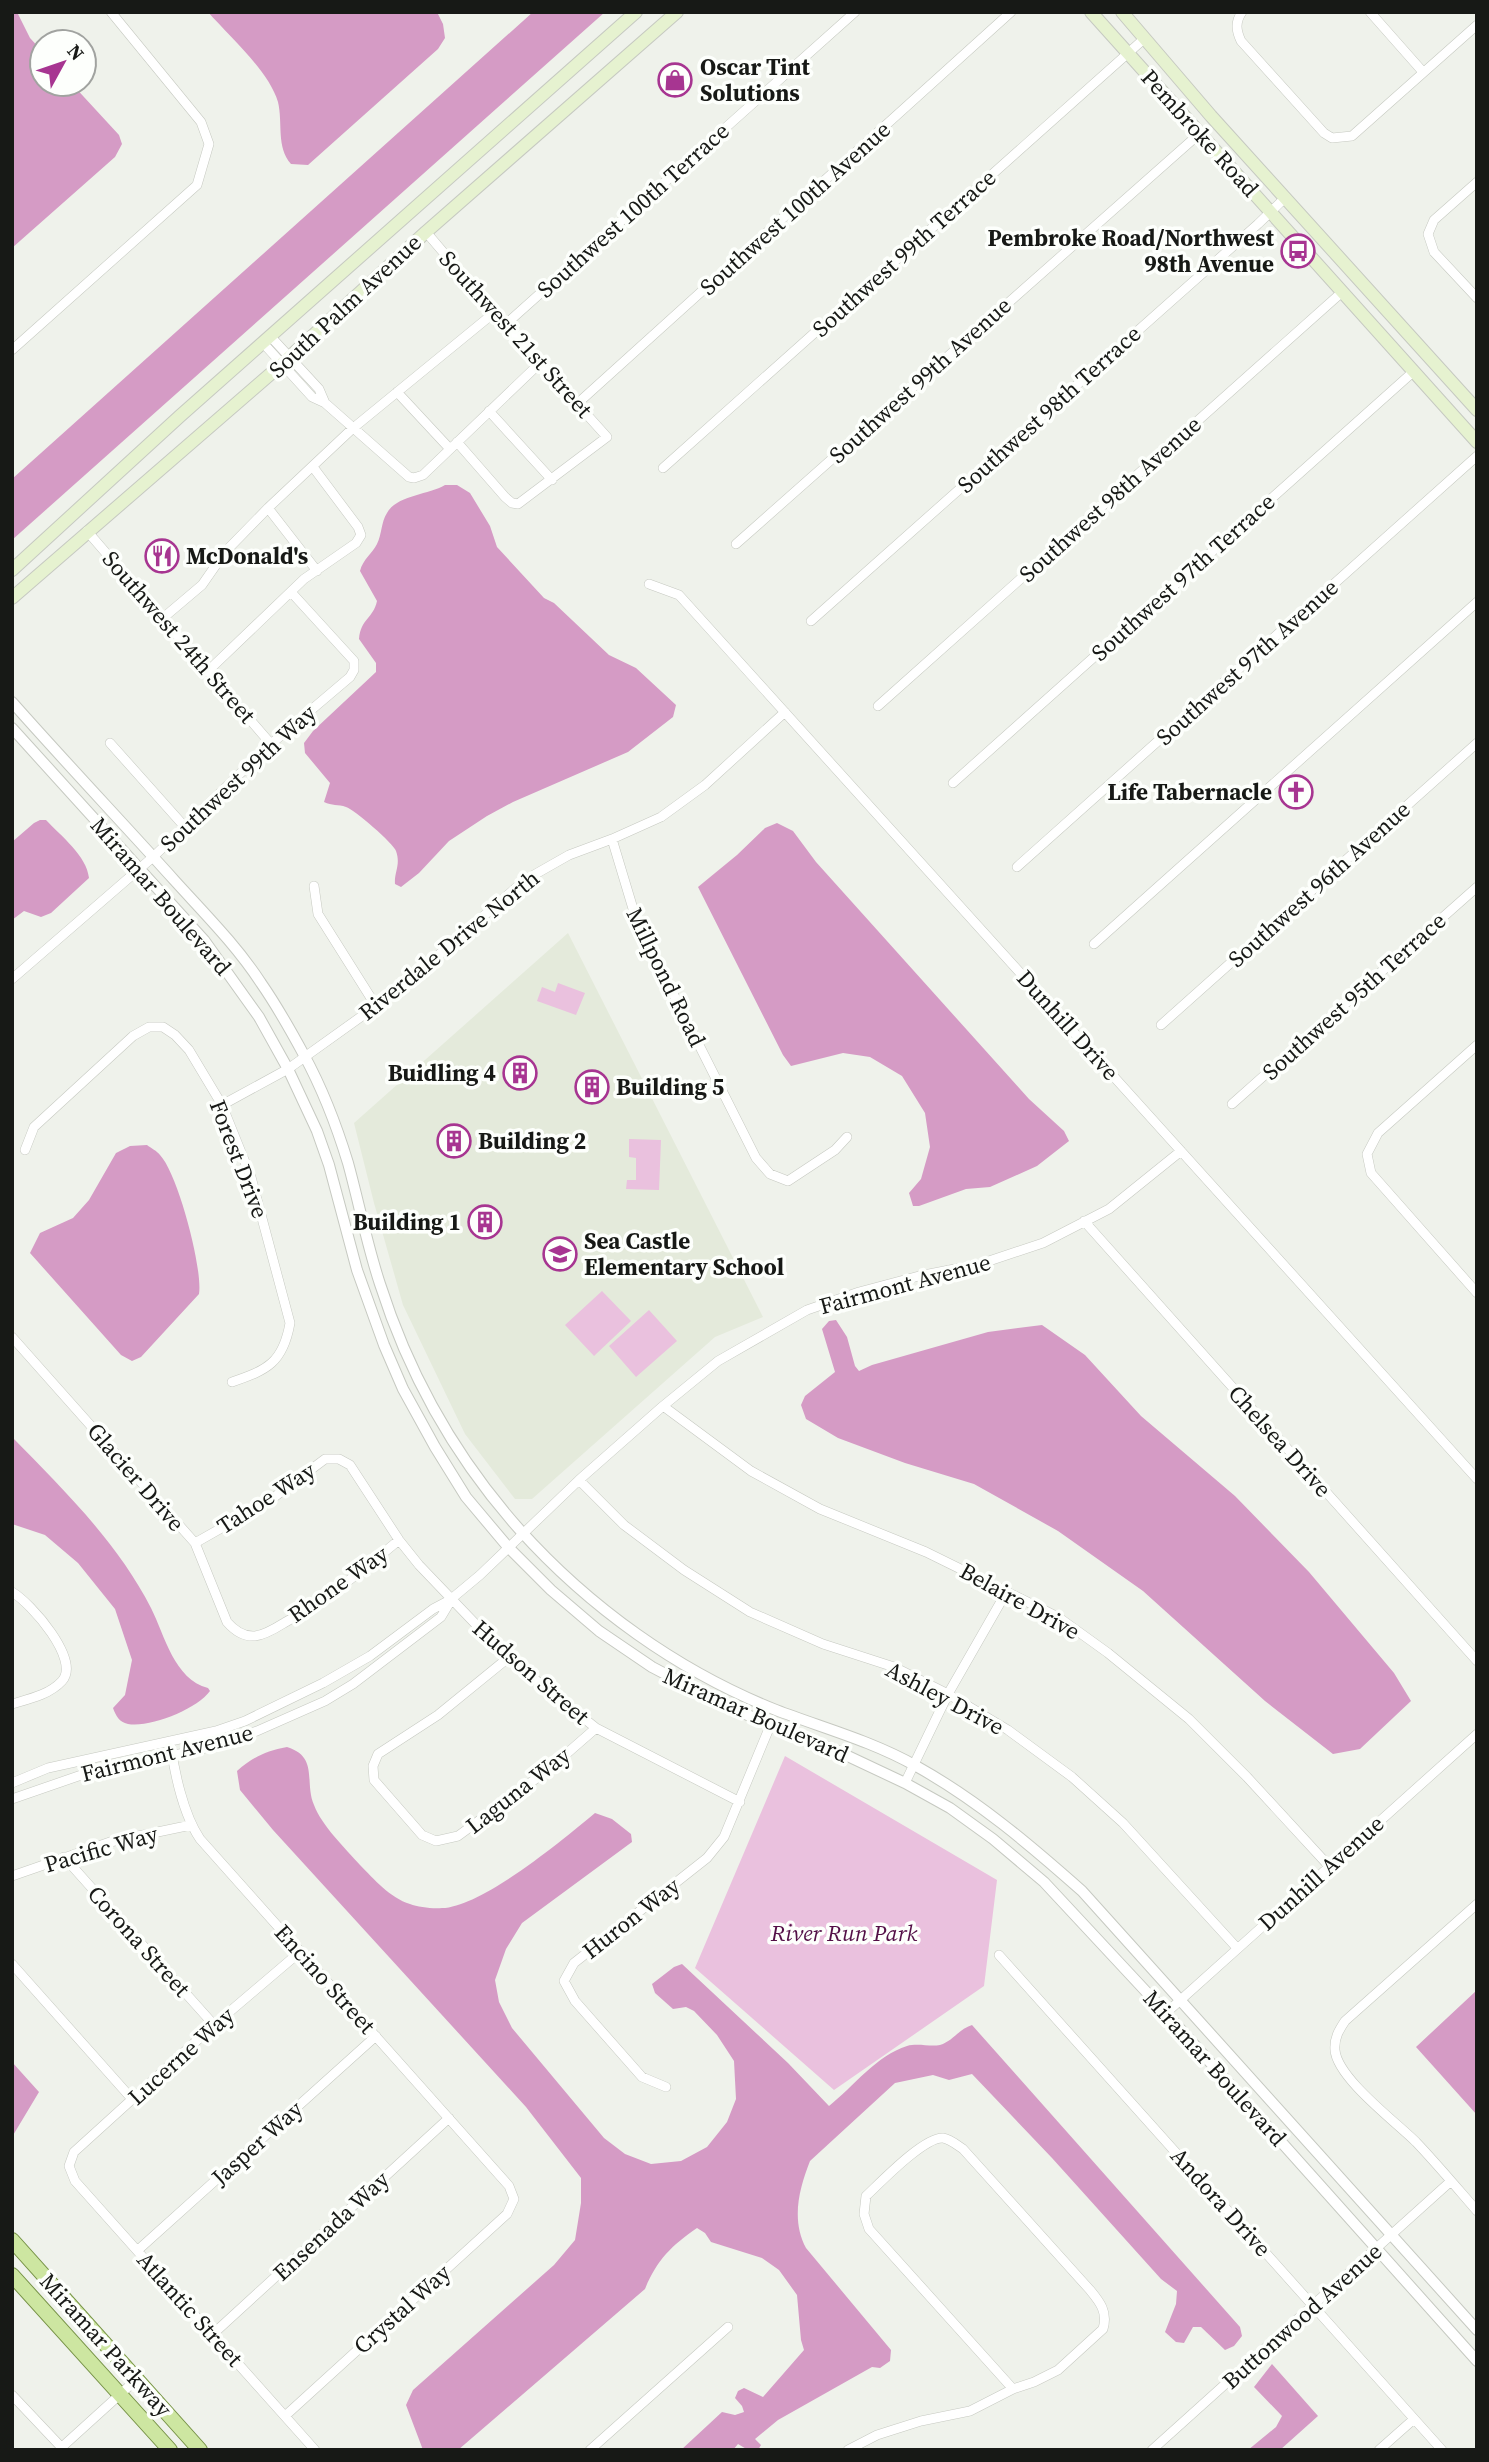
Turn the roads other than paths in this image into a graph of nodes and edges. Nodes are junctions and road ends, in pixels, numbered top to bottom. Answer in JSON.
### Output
{"nodes":[{"id":1,"x":111,"y":12,"type":"edge"},
{"id":2,"x":636,"y":12,"type":"edge"},
{"id":3,"x":677,"y":12,"type":"edge"},
{"id":4,"x":855,"y":12,"type":"edge"},
{"id":5,"x":1012,"y":12,"type":"edge"},
{"id":6,"x":1091,"y":12,"type":"edge"},
{"id":7,"x":1122,"y":12,"type":"edge"},
{"id":8,"x":1241,"y":12,"type":"edge"},
{"id":9,"x":1370,"y":12,"type":"edge"},
{"id":10,"x":1477,"y":24,"type":"edge"},
{"id":11,"x":1145,"y":38,"type":"junction"},
{"id":12,"x":1129,"y":52,"type":"junction"},
{"id":13,"x":1423,"y":72,"type":"junction"},
{"id":14,"x":1199,"y":134,"type":"junction"},
{"id":15,"x":1477,"y":182,"type":"edge"},
{"id":16,"x":1286,"y":197,"type":"junction"},
{"id":17,"x":1270,"y":212,"type":"junction"},
{"id":18,"x":426,"y":232,"type":"junction"},
{"id":19,"x":1341,"y":292,"type":"junction"},
{"id":20,"x":1477,"y":298,"type":"edge"},
{"id":21,"x":495,"y":312,"type":"junction"},
{"id":22,"x":506,"y":324,"type":"junction"},
{"id":23,"x":267,"y":340,"type":"junction"},
{"id":24,"x":12,"y":350,"type":"edge"},
{"id":25,"x":286,"y":361,"type":"junction"},
{"id":26,"x":541,"y":362,"type":"junction"},
{"id":27,"x":1413,"y":372,"type":"junction"},
{"id":28,"x":397,"y":392,"type":"junction"},
{"id":29,"x":578,"y":404,"type":"junction"},
{"id":30,"x":1477,"y":410,"type":"edge"},
{"id":31,"x":489,"y":411,"type":"junction"},
{"id":32,"x":352,"y":429,"type":"junction"},
{"id":33,"x":1477,"y":442,"type":"edge"},
{"id":34,"x":453,"y":446,"type":"junction"},
{"id":35,"x":1477,"y":456,"type":"edge"},
{"id":36,"x":313,"y":467,"type":"junction"},
{"id":37,"x":663,"y":468,"type":"dead end"},
{"id":38,"x":552,"y":480,"type":"junction"},
{"id":39,"x":268,"y":508,"type":"junction"},
{"id":40,"x":87,"y":531,"type":"junction"},
{"id":41,"x":736,"y":544,"type":"dead end"},
{"id":42,"x":12,"y":570,"type":"edge"},
{"id":43,"x":317,"y":571,"type":"junction"},
{"id":44,"x":649,"y":584,"type":"dead end"},
{"id":45,"x":290,"y":592,"type":"junction"},
{"id":46,"x":12,"y":598,"type":"edge"},
{"id":47,"x":1477,"y":601,"type":"edge"},
{"id":48,"x":163,"y":618,"type":"junction"},
{"id":49,"x":811,"y":621,"type":"dead end"},
{"id":50,"x":209,"y":670,"type":"junction"},
{"id":51,"x":12,"y":702,"type":"edge"},
{"id":52,"x":878,"y":706,"type":"dead end"},
{"id":53,"x":785,"y":712,"type":"junction"},
{"id":54,"x":12,"y":728,"type":"edge"},
{"id":55,"x":110,"y":743,"type":"dead end"},
{"id":56,"x":1477,"y":743,"type":"edge"},
{"id":57,"x":271,"y":744,"type":"junction"},
{"id":58,"x":953,"y":783,"type":"dead end"},
{"id":59,"x":184,"y":826,"type":"junction"},
{"id":60,"x":612,"y":839,"type":"junction"},
{"id":61,"x":153,"y":857,"type":"junction"},
{"id":62,"x":1017,"y":867,"type":"dead end"},
{"id":63,"x":139,"y":869,"type":"junction"},
{"id":64,"x":314,"y":886,"type":"dead end"},
{"id":65,"x":1477,"y":887,"type":"edge"},
{"id":66,"x":1094,"y":944,"type":"dead end"},
{"id":67,"x":14,"y":975,"type":"edge"},
{"id":68,"x":376,"y":1006,"type":"junction"},
{"id":69,"x":1161,"y":1025,"type":"dead end"},
{"id":70,"x":1477,"y":1045,"type":"edge"},
{"id":71,"x":305,"y":1057,"type":"junction"},
{"id":72,"x":288,"y":1069,"type":"junction"},
{"id":73,"x":1232,"y":1104,"type":"dead end"},
{"id":74,"x":222,"y":1105,"type":"junction"},
{"id":75,"x":847,"y":1137,"type":"dead end"},
{"id":76,"x":25,"y":1150,"type":"dead end"},
{"id":77,"x":1181,"y":1151,"type":"junction"},
{"id":78,"x":1084,"y":1222,"type":"junction"},
{"id":79,"x":1477,"y":1293,"type":"edge"},
{"id":80,"x":12,"y":1337,"type":"edge"},
{"id":81,"x":232,"y":1382,"type":"dead end"},
{"id":82,"x":663,"y":1406,"type":"junction"},
{"id":83,"x":339,"y":1459,"type":"joint"},
{"id":84,"x":1477,"y":1479,"type":"edge"},
{"id":85,"x":579,"y":1480,"type":"junction"},
{"id":86,"x":523,"y":1533,"type":"junction"},
{"id":87,"x":399,"y":1541,"type":"junction"},
{"id":88,"x":194,"y":1543,"type":"junction"},
{"id":89,"x":508,"y":1547,"type":"junction"},
{"id":90,"x":1007,"y":1591,"type":"junction"},
{"id":91,"x":12,"y":1592,"type":"edge"},
{"id":92,"x":450,"y":1600,"type":"junction"},
{"id":93,"x":236,"y":1632,"type":"joint"},
{"id":94,"x":508,"y":1658,"type":"junction"},
{"id":95,"x":1477,"y":1661,"type":"edge"},
{"id":96,"x":948,"y":1694,"type":"junction"},
{"id":97,"x":12,"y":1704,"type":"edge"},
{"id":98,"x":770,"y":1726,"type":"junction"},
{"id":99,"x":596,"y":1728,"type":"junction"},
{"id":100,"x":1477,"y":1734,"type":"edge"},
{"id":101,"x":170,"y":1741,"type":"junction"},
{"id":102,"x":172,"y":1756,"type":"junction"},
{"id":103,"x":914,"y":1764,"type":"junction"},
{"id":104,"x":12,"y":1783,"type":"edge"},
{"id":105,"x":905,"y":1783,"type":"junction"},
{"id":106,"x":12,"y":1798,"type":"edge"},
{"id":107,"x":740,"y":1802,"type":"junction"},
{"id":108,"x":191,"y":1825,"type":"junction"},
{"id":109,"x":64,"y":1857,"type":"junction"},
{"id":110,"x":1328,"y":1865,"type":"junction"},
{"id":111,"x":12,"y":1876,"type":"edge"},
{"id":112,"x":1477,"y":1904,"type":"edge"},
{"id":113,"x":1237,"y":1948,"type":"junction"},
{"id":114,"x":300,"y":1951,"type":"junction"},
{"id":115,"x":999,"y":1955,"type":"dead end"},
{"id":116,"x":12,"y":1964,"type":"edge"},
{"id":117,"x":1180,"y":2000,"type":"junction"},
{"id":118,"x":1166,"y":2013,"type":"junction"},
{"id":119,"x":214,"y":2025,"type":"junction"},
{"id":120,"x":376,"y":2036,"type":"junction"},
{"id":121,"x":666,"y":2087,"type":"dead end"},
{"id":122,"x":132,"y":2099,"type":"junction"},
{"id":123,"x":449,"y":2118,"type":"junction"},
{"id":124,"x":69,"y":2166,"type":"joint"},
{"id":125,"x":1451,"y":2181,"type":"junction"},
{"id":126,"x":514,"y":2199,"type":"joint"},
{"id":127,"x":1477,"y":2211,"type":"edge"},
{"id":128,"x":1391,"y":2236,"type":"junction"},
{"id":129,"x":12,"y":2240,"type":"edge"},
{"id":130,"x":1377,"y":2249,"type":"junction"},
{"id":131,"x":138,"y":2250,"type":"junction"},
{"id":132,"x":12,"y":2275,"type":"edge"},
{"id":133,"x":1314,"y":2304,"type":"junction"},
{"id":134,"x":729,"y":2327,"type":"dead end"},
{"id":135,"x":1477,"y":2330,"type":"edge"},
{"id":136,"x":213,"y":2334,"type":"junction"},
{"id":137,"x":1477,"y":2361,"type":"edge"},
{"id":138,"x":137,"y":2379,"type":"junction"},
{"id":139,"x":1013,"y":2389,"type":"junction"},
{"id":140,"x":120,"y":2394,"type":"junction"},
{"id":141,"x":12,"y":2395,"type":"edge"},
{"id":142,"x":285,"y":2416,"type":"junction"},
{"id":143,"x":1414,"y":2418,"type":"junction"},
{"id":144,"x":63,"y":2449,"type":"edge"},
{"id":145,"x":170,"y":2450,"type":"edge"},
{"id":146,"x":200,"y":2450,"type":"edge"},
{"id":147,"x":315,"y":2450,"type":"edge"},
{"id":148,"x":590,"y":2450,"type":"edge"},
{"id":149,"x":848,"y":2450,"type":"edge"},
{"id":150,"x":1152,"y":2450,"type":"edge"},
{"id":151,"x":1379,"y":2450,"type":"edge"},
{"id":152,"x":1442,"y":2450,"type":"edge"}],
"edges":[{"from":1,"to":24,"type":"street"},
{"from":2,"to":23,"type":"main road","name":"South Palm Avenue"},
{"from":3,"to":18,"type":"main road","name":"South Palm Avenue"},
{"from":4,"to":22,"type":"street","name":"Southwest 100th Terrace"},
{"from":5,"to":29,"type":"street","name":"Southwest 100th Avenue"},
{"from":6,"to":12,"type":"main road","name":"Pembroke Road"},
{"from":7,"to":11,"type":"main road","name":"Pembroke Road"},
{"from":8,"to":13,"type":"street"},
{"from":9,"to":13,"type":"street"},
{"from":10,"to":13,"type":"street"},
{"from":11,"to":12,"type":"street","name":"Southwest 99th Terrace"},
{"from":11,"to":16,"type":"main road","name":"Pembroke Road"},
{"from":12,"to":14,"type":"main road","name":"Pembroke Road"},
{"from":12,"to":37,"type":"street","name":"Southwest 99th Terrace"},
{"from":14,"to":17,"type":"main road","name":"Pembroke Road"},
{"from":14,"to":41,"type":"street","name":"Southwest 99th Avenue"},
{"from":15,"to":20,"type":"street"},
{"from":16,"to":17,"type":"street","name":"Southwest 98th Terrace"},
{"from":16,"to":30,"type":"main road","name":"Pembroke Road"},
{"from":17,"to":19,"type":"main road","name":"Pembroke Road"},
{"from":17,"to":49,"type":"street","name":"Southwest 98th Terrace"},
{"from":18,"to":21,"type":"street","name":"Southwest 21st Street"},
{"from":18,"to":25,"type":"main road","name":"South Palm Avenue"},
{"from":19,"to":27,"type":"main road","name":"Pembroke Road"},
{"from":19,"to":52,"type":"street","name":"Southwest 98th Avenue"},
{"from":21,"to":22,"type":"street","name":"Southwest 21st Street"},
{"from":21,"to":28,"type":"street"},
{"from":22,"to":26,"type":"street","name":"Southwest 21st Street"},
{"from":23,"to":25,"type":"street"},
{"from":23,"to":42,"type":"main road","name":"South Palm Avenue"},
{"from":25,"to":32,"type":"street"},
{"from":25,"to":40,"type":"main road","name":"South Palm Avenue"},
{"from":26,"to":29,"type":"street","name":"Southwest 21st Street"},
{"from":26,"to":31,"type":"street"},
{"from":27,"to":33,"type":"main road","name":"Pembroke Road"},
{"from":27,"to":58,"type":"street","name":"Southwest 97th Terrace"},
{"from":28,"to":32,"type":"street"},
{"from":28,"to":34,"type":"street"},
{"from":29,"to":38,"type":"street","name":"Southwest 21st Street"},
{"from":31,"to":34,"type":"street"},
{"from":31,"to":38,"type":"street"},
{"from":32,"to":34,"type":"street"},
{"from":32,"to":36,"type":"street"},
{"from":34,"to":38,"type":"street"},
{"from":35,"to":62,"type":"street","name":"Southwest 97th Avenue"},
{"from":36,"to":39,"type":"street"},
{"from":36,"to":43,"type":"street"},
{"from":39,"to":43,"type":"street"},
{"from":39,"to":48,"type":"street"},
{"from":40,"to":46,"type":"main road","name":"South Palm Avenue"},
{"from":40,"to":48,"type":"street","name":"Southwest 24th Street"},
{"from":43,"to":45,"type":"street"},
{"from":44,"to":53,"type":"street","name":"Dunhill Drive"},
{"from":45,"to":50,"type":"street"},
{"from":45,"to":57,"type":"street","name":"Southwest 99th Way"},
{"from":47,"to":66,"type":"street"},
{"from":48,"to":50,"type":"street","name":"Southwest 24th Street"},
{"from":50,"to":57,"type":"street","name":"Southwest 24th Street"},
{"from":51,"to":61,"type":"street","name":"Miramar Boulevard"},
{"from":53,"to":60,"type":"street","name":"Riverdale Drive North"},
{"from":53,"to":77,"type":"street","name":"Dunhill Drive"},
{"from":54,"to":63,"type":"street","name":"Miramar Boulevard"},
{"from":55,"to":59,"type":"street"},
{"from":56,"to":69,"type":"street","name":"Southwest 96th Avenue"},
{"from":57,"to":59,"type":"street","name":"Southwest 99th Way"},
{"from":59,"to":61,"type":"street","name":"Southwest 99th Way"},
{"from":60,"to":68,"type":"street","name":"Riverdale Drive North"},
{"from":60,"to":75,"type":"street","name":"Millpond Road"},
{"from":61,"to":63,"type":"street","name":"Southwest 99th Way"},
{"from":61,"to":71,"type":"street","name":"Miramar Boulevard"},
{"from":63,"to":67,"type":"street","name":"Southwest 99th Way"},
{"from":63,"to":72,"type":"street","name":"Miramar Boulevard"},
{"from":64,"to":68,"type":"street"},
{"from":65,"to":73,"type":"street","name":"Southwest 95th Terrace"},
{"from":68,"to":71,"type":"street","name":"Riverdale Drive North"},
{"from":70,"to":79,"type":"street"},
{"from":71,"to":72,"type":"street","name":"Riverdale Drive North"},
{"from":71,"to":86,"type":"street","name":"Miramar Boulevard"},
{"from":72,"to":74,"type":"street","name":"Riverdale Drive North"},
{"from":72,"to":89,"type":"street","name":"Miramar Boulevard"},
{"from":74,"to":76,"type":"street","name":"Forest Drive"},
{"from":74,"to":81,"type":"street","name":"Forest Drive"},
{"from":77,"to":78,"type":"street","name":"Fairmont Avenue"},
{"from":77,"to":84,"type":"street","name":"Dunhill Drive"},
{"from":78,"to":82,"type":"street","name":"Fairmont Avenue"},
{"from":78,"to":95,"type":"street","name":"Chelsea Drive"},
{"from":80,"to":88,"type":"street","name":"Glacier Drive"},
{"from":82,"to":85,"type":"street","name":"Fairmont Avenue"},
{"from":82,"to":90,"type":"street","name":"Belaire Drive"},
{"from":83,"to":87,"type":"street","name":"Hudson Street"},
{"from":83,"to":88,"type":"street","name":"Tahoe Way"},
{"from":85,"to":86,"type":"street","name":"Fairmont Avenue"},
{"from":85,"to":96,"type":"street","name":"Ashley Drive"},
{"from":86,"to":89,"type":"street","name":"Fairmont Avenue"},
{"from":86,"to":103,"type":"street","name":"Miramar Boulevard"},
{"from":87,"to":92,"type":"street","name":"Hudson Street"},
{"from":87,"to":93,"type":"street","name":"Rhone Way"},
{"from":88,"to":93,"type":"street","name":"Glacier Drive"},
{"from":89,"to":92,"type":"street","name":"Fairmont Avenue"},
{"from":89,"to":98,"type":"street","name":"Miramar Boulevard"},
{"from":90,"to":96,"type":"street"},
{"from":90,"to":110,"type":"street","name":"Belaire Drive"},
{"from":91,"to":97,"type":"street"},
{"from":92,"to":94,"type":"street","name":"Hudson Street"},
{"from":92,"to":101,"type":"street","name":"Fairmont Avenue"},
{"from":92,"to":102,"type":"street","name":"Fairmont Avenue"},
{"from":94,"to":99,"type":"street","name":"Hudson Street"},
{"from":94,"to":99,"type":"street","name":"Laguna Way"},
{"from":96,"to":103,"type":"street"},
{"from":96,"to":113,"type":"street","name":"Ashley Drive"},
{"from":98,"to":105,"type":"street","name":"Miramar Boulevard"},
{"from":98,"to":107,"type":"street","name":"Huron Way"},
{"from":99,"to":107,"type":"street","name":"Hudson Street"},
{"from":100,"to":110,"type":"street","name":"Dunhill Avenue"},
{"from":101,"to":102,"type":"street","name":"Encino Street"},
{"from":101,"to":104,"type":"street","name":"Fairmont Avenue"},
{"from":102,"to":106,"type":"street","name":"Fairmont Avenue"},
{"from":102,"to":108,"type":"street","name":"Encino Street"},
{"from":103,"to":105,"type":"street"},
{"from":103,"to":117,"type":"street","name":"Miramar Boulevard"},
{"from":105,"to":118,"type":"street","name":"Miramar Boulevard"},
{"from":107,"to":121,"type":"street","name":"Huron Way"},
{"from":108,"to":109,"type":"street","name":"Pacific Way"},
{"from":108,"to":114,"type":"street","name":"Encino Street"},
{"from":109,"to":111,"type":"street","name":"Pacific Way"},
{"from":109,"to":119,"type":"street","name":"Corona Street"},
{"from":110,"to":113,"type":"street","name":"Dunhill Avenue"},
{"from":112,"to":125,"type":"street"},
{"from":113,"to":117,"type":"street","name":"Dunhill Avenue"},
{"from":114,"to":119,"type":"street","name":"Lucerne Way"},
{"from":114,"to":120,"type":"street","name":"Encino Street"},
{"from":115,"to":133,"type":"street","name":"Andora Drive"},
{"from":116,"to":122,"type":"street"},
{"from":117,"to":118,"type":"street","name":"Dunhill Avenue"},
{"from":117,"to":128,"type":"street","name":"Miramar Boulevard"},
{"from":118,"to":130,"type":"street","name":"Miramar Boulevard"},
{"from":119,"to":122,"type":"street","name":"Lucerne Way"},
{"from":120,"to":123,"type":"street","name":"Encino Street"},
{"from":120,"to":131,"type":"street","name":"Jasper Way"},
{"from":122,"to":124,"type":"street","name":"Lucerne Way"},
{"from":123,"to":126,"type":"street","name":"Encino Street"},
{"from":123,"to":136,"type":"street","name":"Ensenada Way"},
{"from":124,"to":131,"type":"street","name":"Atlantic Street"},
{"from":125,"to":127,"type":"street"},
{"from":125,"to":128,"type":"street","name":"Buttonwood Avenue"},
{"from":126,"to":142,"type":"street","name":"Crystal Way"},
{"from":128,"to":130,"type":"street","name":"Buttonwood Avenue"},
{"from":128,"to":135,"type":"street","name":"Miramar Boulevard"},
{"from":129,"to":138,"type":"main road","name":"Miramar Parkway"},
{"from":130,"to":133,"type":"street","name":"Buttonwood Avenue"},
{"from":130,"to":137,"type":"street","name":"Miramar Boulevard"},
{"from":131,"to":136,"type":"street","name":"Atlantic Street"},
{"from":132,"to":140,"type":"main road","name":"Miramar Parkway"},
{"from":133,"to":143,"type":"street","name":"Andora Drive"},
{"from":133,"to":150,"type":"street","name":"Buttonwood Avenue"},
{"from":134,"to":148,"type":"street"},
{"from":136,"to":142,"type":"street","name":"Atlantic Street"},
{"from":138,"to":140,"type":"street"},
{"from":138,"to":146,"type":"main road","name":"Miramar Parkway"},
{"from":139,"to":139,"type":"street"},
{"from":139,"to":149,"type":"street"},
{"from":140,"to":144,"type":"street"},
{"from":140,"to":145,"type":"main road","name":"Miramar Parkway"},
{"from":141,"to":144,"type":"street"},
{"from":142,"to":147,"type":"street","name":"Atlantic Street"},
{"from":143,"to":151,"type":"street"},
{"from":143,"to":152,"type":"street","name":"Andora Drive"}]}
